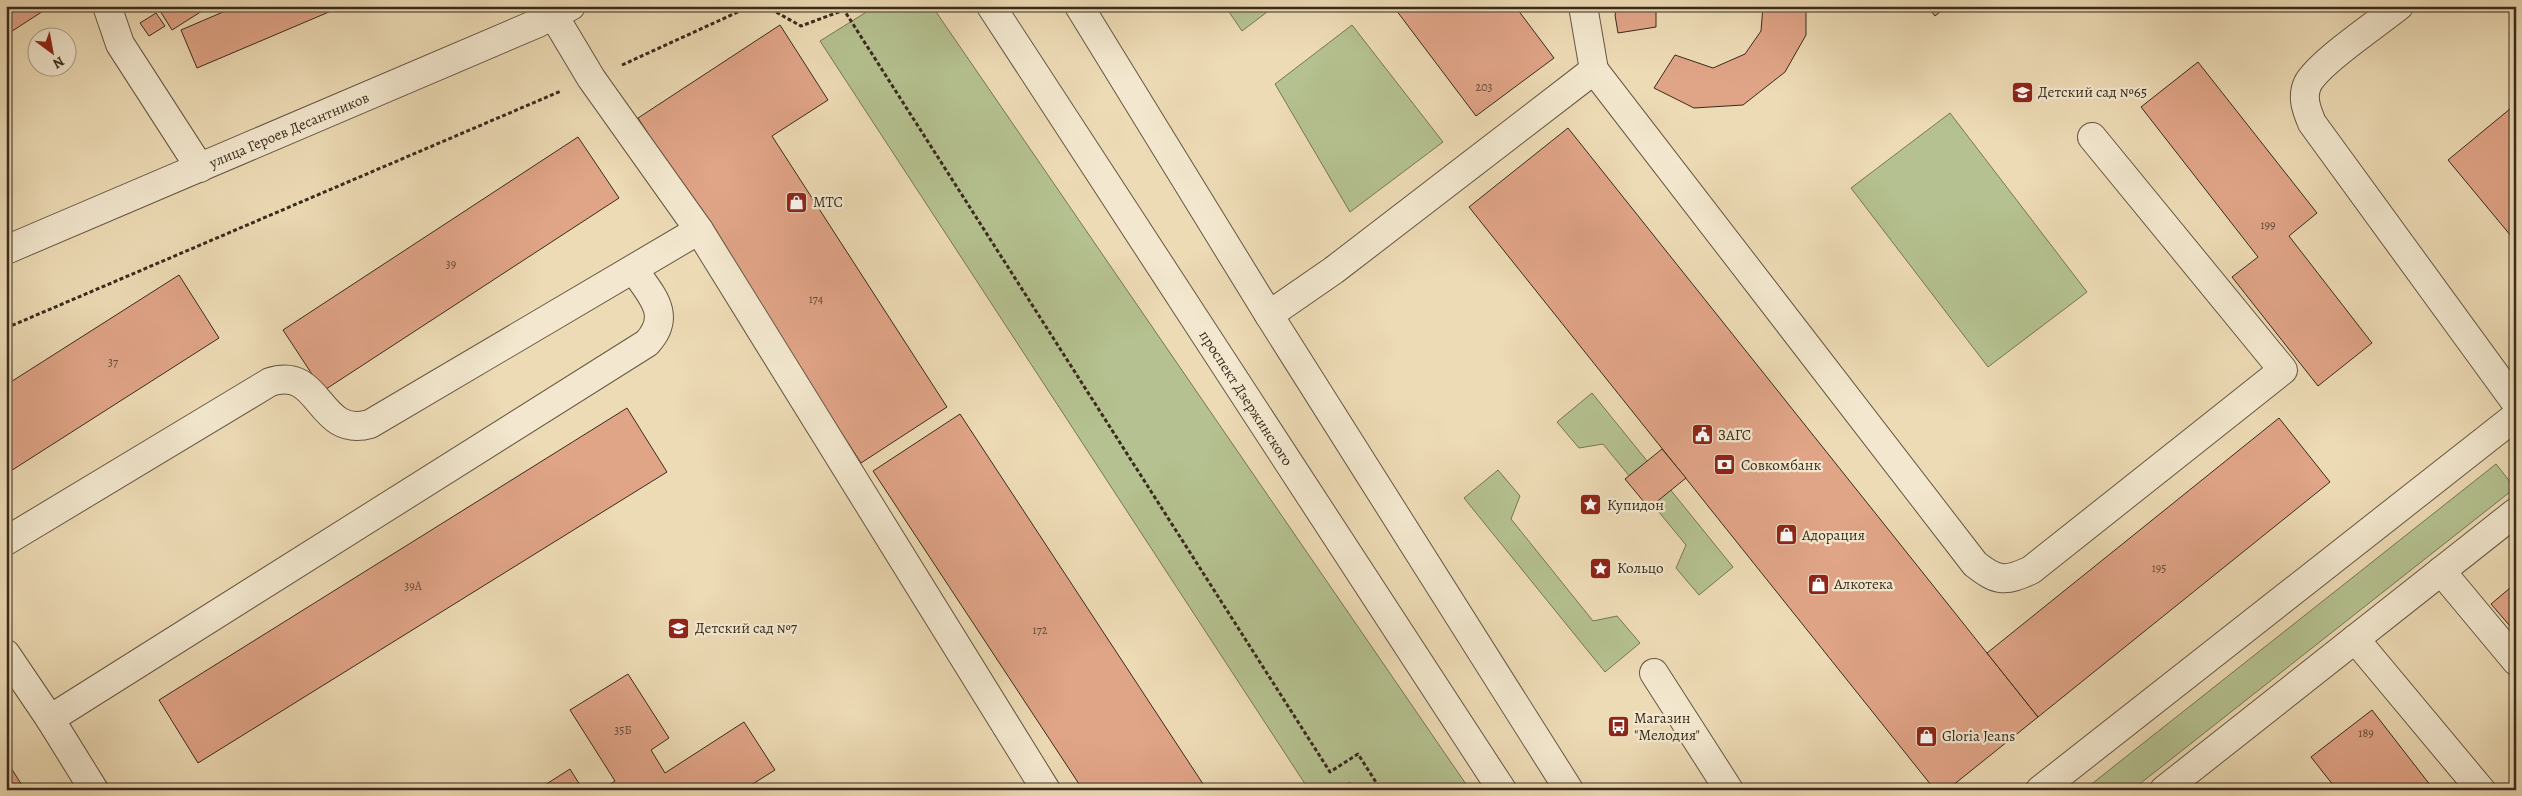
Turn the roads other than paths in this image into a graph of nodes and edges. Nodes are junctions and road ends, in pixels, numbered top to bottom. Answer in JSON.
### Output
{"nodes":[{"id":1,"x":108,"y":6,"type":"edge"},
{"id":2,"x":991,"y":6,"type":"edge"},
{"id":3,"x":1079,"y":6,"type":"edge"},
{"id":4,"x":1583,"y":6,"type":"edge"},
{"id":5,"x":2399,"y":6,"type":"edge"},
{"id":6,"x":548,"y":13,"type":"edge"},
{"id":7,"x":1594,"y":70,"type":"junction"},
{"id":8,"x":2092,"y":136,"type":"dead end"},
{"id":9,"x":200,"y":168,"type":"junction"},
{"id":10,"x":699,"y":230,"type":"junction"},
{"id":11,"x":7,"y":248,"type":"edge"},
{"id":12,"x":634,"y":270,"type":"junction"},
{"id":13,"x":1269,"y":315,"type":"junction"},
{"id":14,"x":2516,"y":404,"type":"edge"},
{"id":15,"x":2516,"y":416,"type":"edge"},
{"id":16,"x":2516,"y":512,"type":"edge"},
{"id":17,"x":6,"y":541,"type":"edge"},
{"id":18,"x":2441,"y":571,"type":"junction"},
{"id":19,"x":2355,"y":639,"type":"junction"},
{"id":20,"x":6,"y":654,"type":"edge"},
{"id":21,"x":2516,"y":661,"type":"edge"},
{"id":22,"x":1654,"y":672,"type":"dead end"},
{"id":23,"x":50,"y":719,"type":"junction"},
{"id":24,"x":94,"y":790,"type":"edge"},
{"id":25,"x":1046,"y":790,"type":"edge"},
{"id":26,"x":1502,"y":790,"type":"edge"},
{"id":27,"x":1569,"y":790,"type":"edge"},
{"id":28,"x":1729,"y":790,"type":"edge"},
{"id":29,"x":2040,"y":790,"type":"edge"},
{"id":30,"x":2164,"y":790,"type":"edge"},
{"id":31,"x":2481,"y":790,"type":"edge"}],
"edges":[{"from":1,"to":9,"type":"street"},
{"from":2,"to":26,"type":"street","name":"проспект Дзержинского"},
{"from":3,"to":13,"type":"street"},
{"from":4,"to":7,"type":"street"},
{"from":5,"to":14,"type":"street"},
{"from":6,"to":9,"type":"street","name":"улица Героев Десантников"},
{"from":6,"to":10,"type":"street"},
{"from":7,"to":8,"type":"street"},
{"from":7,"to":13,"type":"street"},
{"from":9,"to":11,"type":"street","name":"улица Героев Десантников"},
{"from":10,"to":12,"type":"street"},
{"from":10,"to":25,"type":"street"},
{"from":12,"to":17,"type":"street"},
{"from":12,"to":23,"type":"street"},
{"from":13,"to":27,"type":"street"},
{"from":15,"to":29,"type":"street"},
{"from":16,"to":18,"type":"street"},
{"from":18,"to":19,"type":"street"},
{"from":18,"to":21,"type":"street"},
{"from":19,"to":30,"type":"street"},
{"from":19,"to":31,"type":"street"},
{"from":20,"to":23,"type":"street"},
{"from":22,"to":28,"type":"street"},
{"from":23,"to":24,"type":"street"}]}
